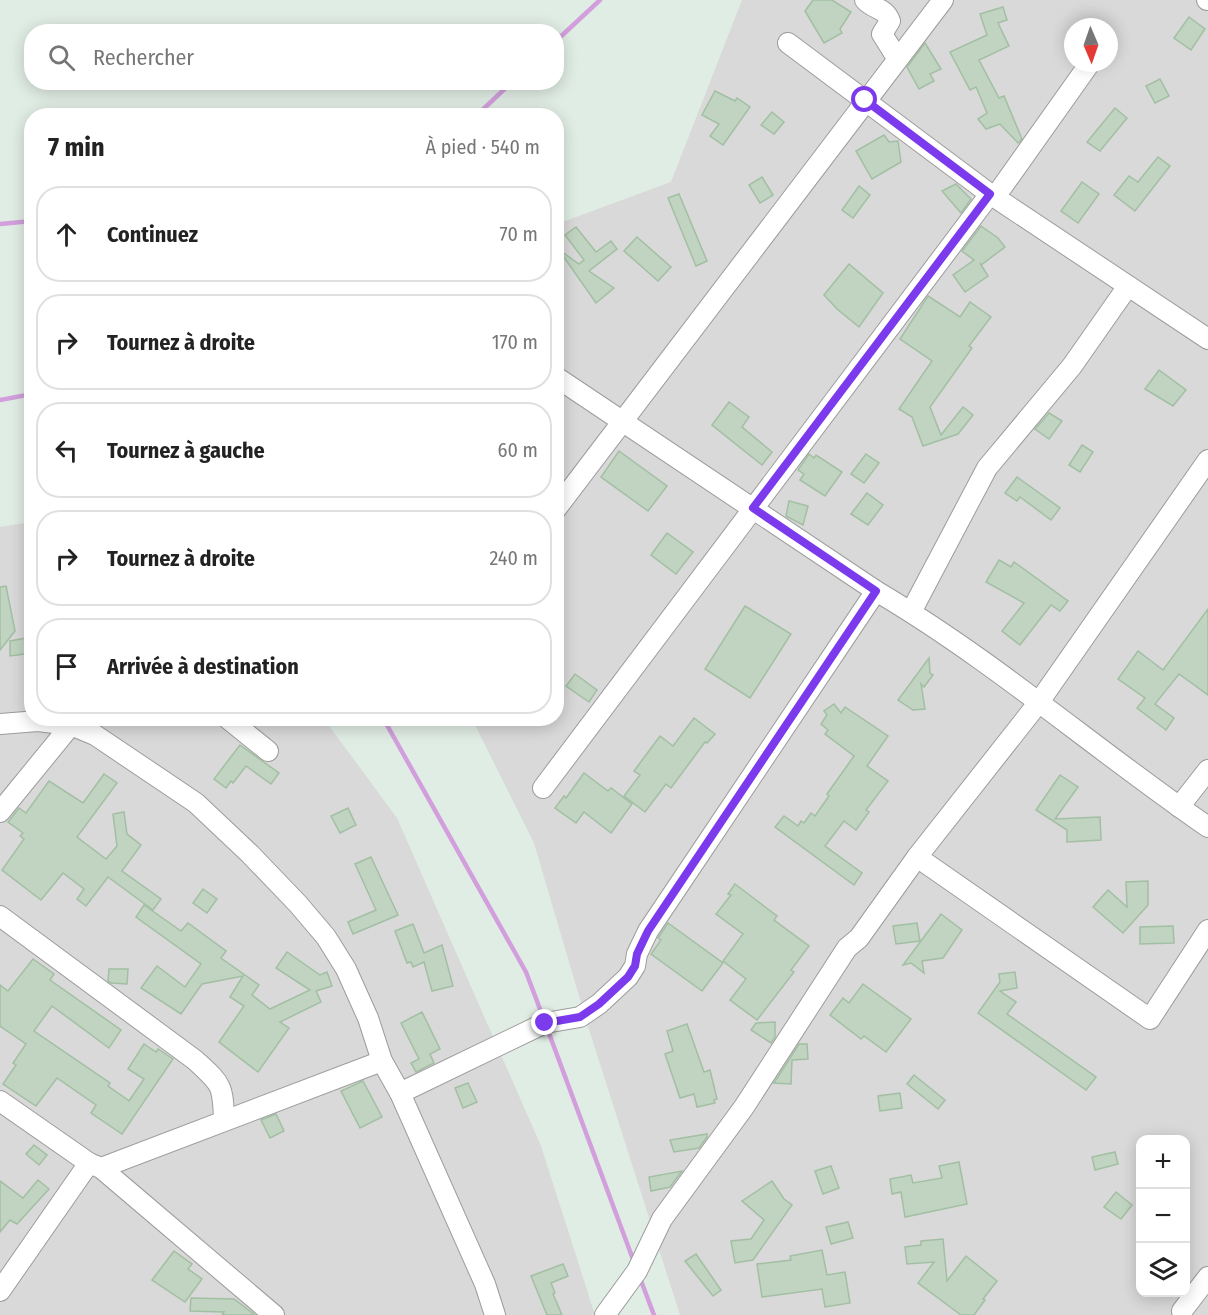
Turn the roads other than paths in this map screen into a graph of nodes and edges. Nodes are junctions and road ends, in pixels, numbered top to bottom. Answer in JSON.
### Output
{"nodes":[{"id":1,"x":865,"y":0,"type":"edge"},
{"id":2,"x":943,"y":0,"type":"edge"},
{"id":3,"x":788,"y":43,"type":"dead end"},
{"id":4,"x":897,"y":58,"type":"junction"},
{"id":5,"x":1083,"y":72,"type":"edge"},
{"id":6,"x":865,"y":100,"type":"junction"},
{"id":7,"x":992,"y":196,"type":"junction"},
{"id":8,"x":1128,"y":286,"type":"junction"},
{"id":9,"x":1208,"y":339,"type":"edge"},
{"id":10,"x":564,"y":382,"type":"edge"},
{"id":11,"x":622,"y":422,"type":"junction"},
{"id":12,"x":1205,"y":472,"type":"edge"},
{"id":13,"x":564,"y":498,"type":"edge"},
{"id":14,"x":753,"y":508,"type":"junction"},
{"id":15,"x":876,"y":591,"type":"junction"},
{"id":16,"x":911,"y":612,"type":"junction"},
{"id":17,"x":1039,"y":702,"type":"junction"},
{"id":18,"x":24,"y":722,"type":"edge"},
{"id":19,"x":0,"y":724,"type":"edge"},
{"id":20,"x":70,"y":726,"type":"edge"},
{"id":21,"x":73,"y":726,"type":"edge"},
{"id":22,"x":237,"y":726,"type":"edge"},
{"id":23,"x":268,"y":751,"type":"dead end"},
{"id":24,"x":1208,"y":770,"type":"edge"},
{"id":25,"x":543,"y":788,"type":"dead end"},
{"id":26,"x":1179,"y":807,"type":"junction"},
{"id":27,"x":0,"y":812,"type":"edge"},
{"id":28,"x":1208,"y":827,"type":"edge"},
{"id":29,"x":917,"y":857,"type":"junction"},
{"id":30,"x":0,"y":916,"type":"edge"},
{"id":31,"x":1208,"y":930,"type":"edge"},
{"id":32,"x":382,"y":1061,"type":"junction"},
{"id":33,"x":400,"y":1093,"type":"junction"},
{"id":34,"x":0,"y":1101,"type":"edge"},
{"id":35,"x":224,"y":1120,"type":"junction"},
{"id":36,"x":95,"y":1166,"type":"junction"},
{"id":37,"x":1208,"y":1277,"type":"edge"},
{"id":38,"x":0,"y":1291,"type":"edge"},
{"id":39,"x":1182,"y":1311,"type":"dead end"},
{"id":40,"x":274,"y":1315,"type":"edge"},
{"id":41,"x":495,"y":1315,"type":"edge"},
{"id":42,"x":605,"y":1315,"type":"edge"}],
"edges":[{"from":1,"to":4,"type":"street"},
{"from":2,"to":4,"type":"street"},
{"from":3,"to":6,"type":"street"},
{"from":4,"to":6,"type":"street"},
{"from":5,"to":7,"type":"street"},
{"from":6,"to":7,"type":"street"},
{"from":6,"to":11,"type":"street"},
{"from":7,"to":8,"type":"street"},
{"from":7,"to":14,"type":"street"},
{"from":8,"to":9,"type":"street"},
{"from":8,"to":16,"type":"street"},
{"from":10,"to":11,"type":"street"},
{"from":11,"to":13,"type":"street"},
{"from":11,"to":14,"type":"street"},
{"from":12,"to":17,"type":"street"},
{"from":14,"to":15,"type":"street"},
{"from":14,"to":25,"type":"street"},
{"from":15,"to":16,"type":"street"},
{"from":15,"to":33,"type":"street"},
{"from":16,"to":17,"type":"street"},
{"from":17,"to":26,"type":"street"},
{"from":17,"to":29,"type":"street"},
{"from":18,"to":19,"type":"street"},
{"from":20,"to":27,"type":"street"},
{"from":21,"to":32,"type":"street"},
{"from":22,"to":23,"type":"street"},
{"from":24,"to":26,"type":"street"},
{"from":26,"to":28,"type":"street"},
{"from":29,"to":31,"type":"street"},
{"from":29,"to":42,"type":"street"},
{"from":30,"to":35,"type":"street"},
{"from":32,"to":33,"type":"street"},
{"from":32,"to":35,"type":"street"},
{"from":33,"to":41,"type":"street"},
{"from":34,"to":36,"type":"street"},
{"from":35,"to":36,"type":"street"},
{"from":36,"to":38,"type":"street"},
{"from":36,"to":40,"type":"street"},
{"from":37,"to":39,"type":"street"}]}
